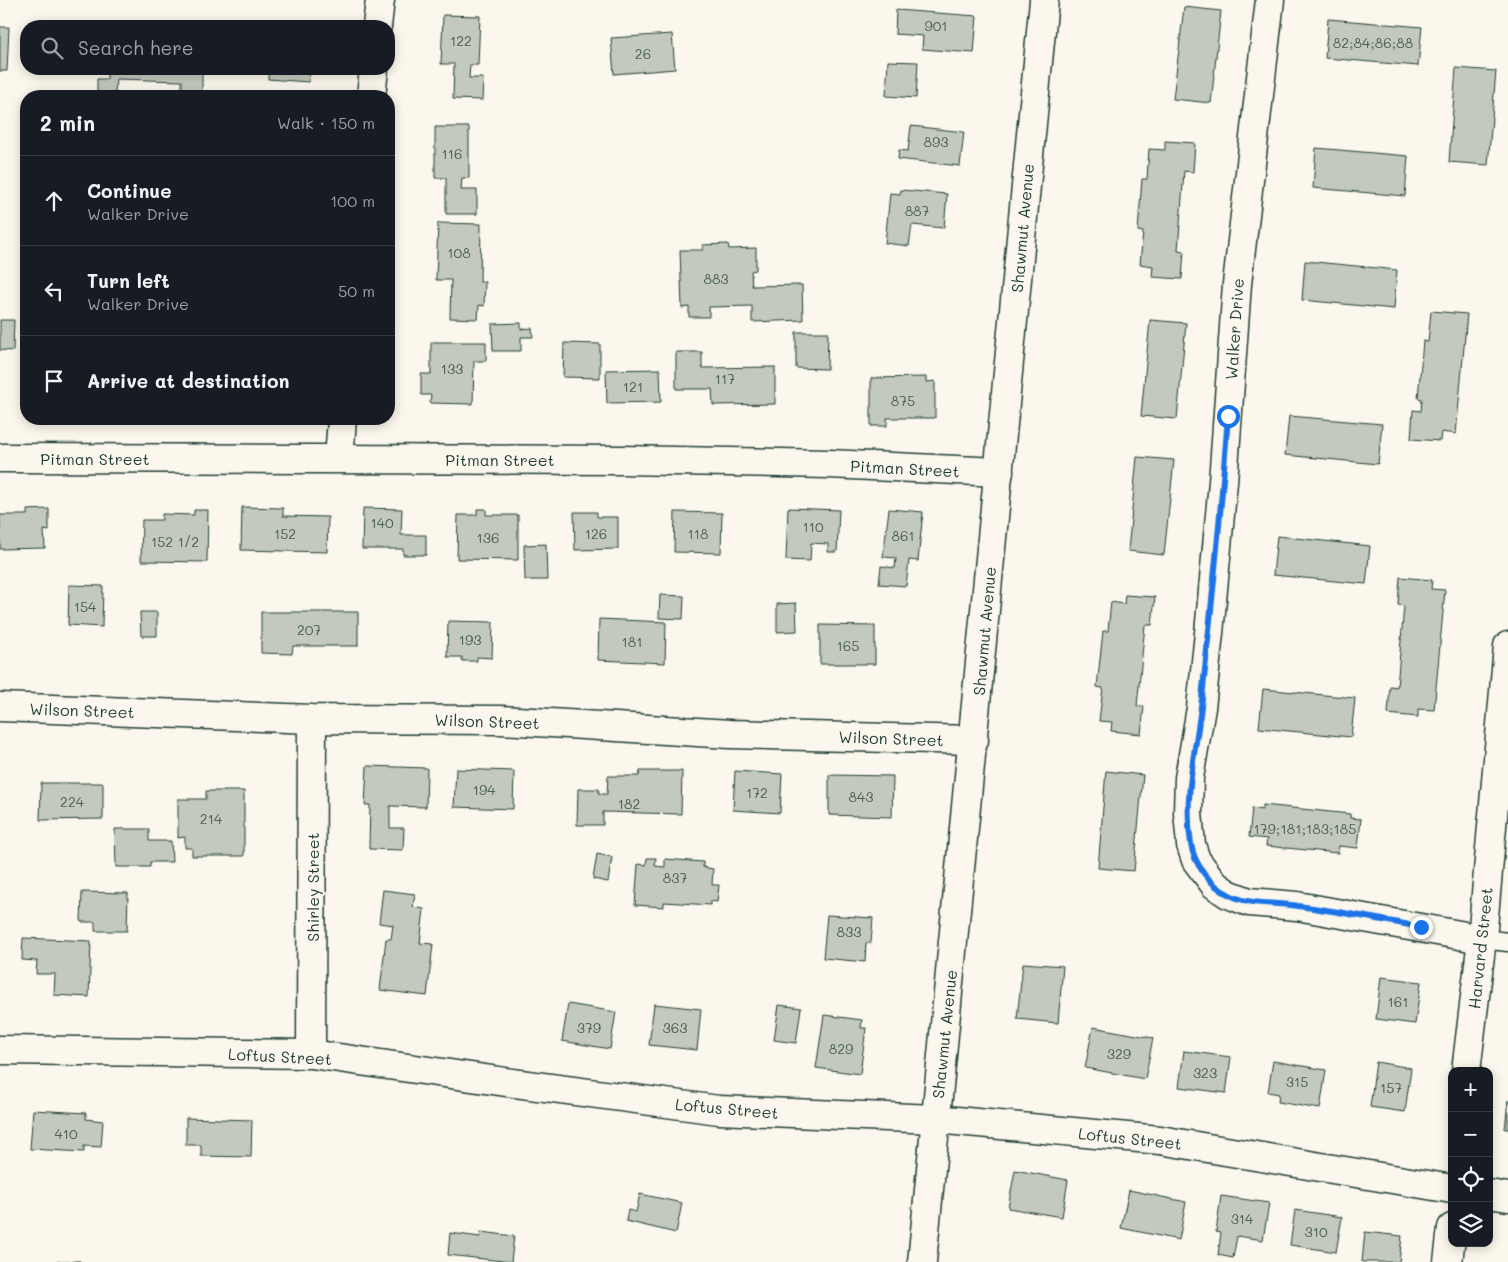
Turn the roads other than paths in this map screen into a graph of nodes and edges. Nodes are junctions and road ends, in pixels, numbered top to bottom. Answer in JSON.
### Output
{"nodes":[{"id":1,"x":380,"y":0,"type":"edge"},
{"id":2,"x":1044,"y":0,"type":"edge"},
{"id":3,"x":1270,"y":0,"type":"edge"},
{"id":4,"x":378,"y":20,"type":"edge"},
{"id":5,"x":373,"y":75,"type":"edge"},
{"id":6,"x":372,"y":90,"type":"edge"},
{"id":7,"x":342,"y":425,"type":"edge"},
{"id":8,"x":0,"y":458,"type":"edge"},
{"id":9,"x":339,"y":459,"type":"junction"},
{"id":10,"x":999,"y":472,"type":"junction"},
{"id":11,"x":1508,"y":646,"type":"edge"},
{"id":12,"x":0,"y":707,"type":"edge"},
{"id":13,"x":312,"y":719,"type":"junction"},
{"id":14,"x":974,"y":740,"type":"junction"},
{"id":15,"x":1495,"y":941,"type":"edge"},
{"id":16,"x":0,"y":1050,"type":"edge"},
{"id":17,"x":312,"y":1054,"type":"junction"},
{"id":18,"x":1467,"y":1067,"type":"edge"},
{"id":19,"x":935,"y":1119,"type":"junction"},
{"id":20,"x":1448,"y":1188,"type":"edge"},
{"id":21,"x":1493,"y":1195,"type":"edge"},
{"id":22,"x":1508,"y":1197,"type":"edge"},
{"id":23,"x":1450,"y":1247,"type":"edge"},
{"id":24,"x":922,"y":1262,"type":"edge"},
{"id":25,"x":1448,"y":1262,"type":"edge"}],
"edges":[{"from":1,"to":4,"type":"street"},
{"from":2,"to":10,"type":"street","name":"Shawmut Avenue"},
{"from":3,"to":15,"type":"street","name":"Walker Drive"},
{"from":5,"to":6,"type":"street"},
{"from":7,"to":9,"type":"street"},
{"from":8,"to":9,"type":"street","name":"Pitman Street"},
{"from":9,"to":10,"type":"street","name":"Pitman Street"},
{"from":10,"to":14,"type":"street","name":"Shawmut Avenue"},
{"from":11,"to":15,"type":"street","name":"Harvard Street"},
{"from":12,"to":13,"type":"street","name":"Wilson Street"},
{"from":13,"to":14,"type":"street","name":"Wilson Street"},
{"from":13,"to":17,"type":"street","name":"Shirley Street"},
{"from":14,"to":19,"type":"street","name":"Shawmut Avenue"},
{"from":15,"to":18,"type":"street","name":"Harvard Street"},
{"from":16,"to":17,"type":"street","name":"Loftus Street"},
{"from":17,"to":19,"type":"street","name":"Loftus Street"},
{"from":19,"to":20,"type":"street","name":"Loftus Street"},
{"from":19,"to":24,"type":"street","name":"Shawmut Avenue"},
{"from":21,"to":22,"type":"street"},
{"from":23,"to":25,"type":"street"}]}
